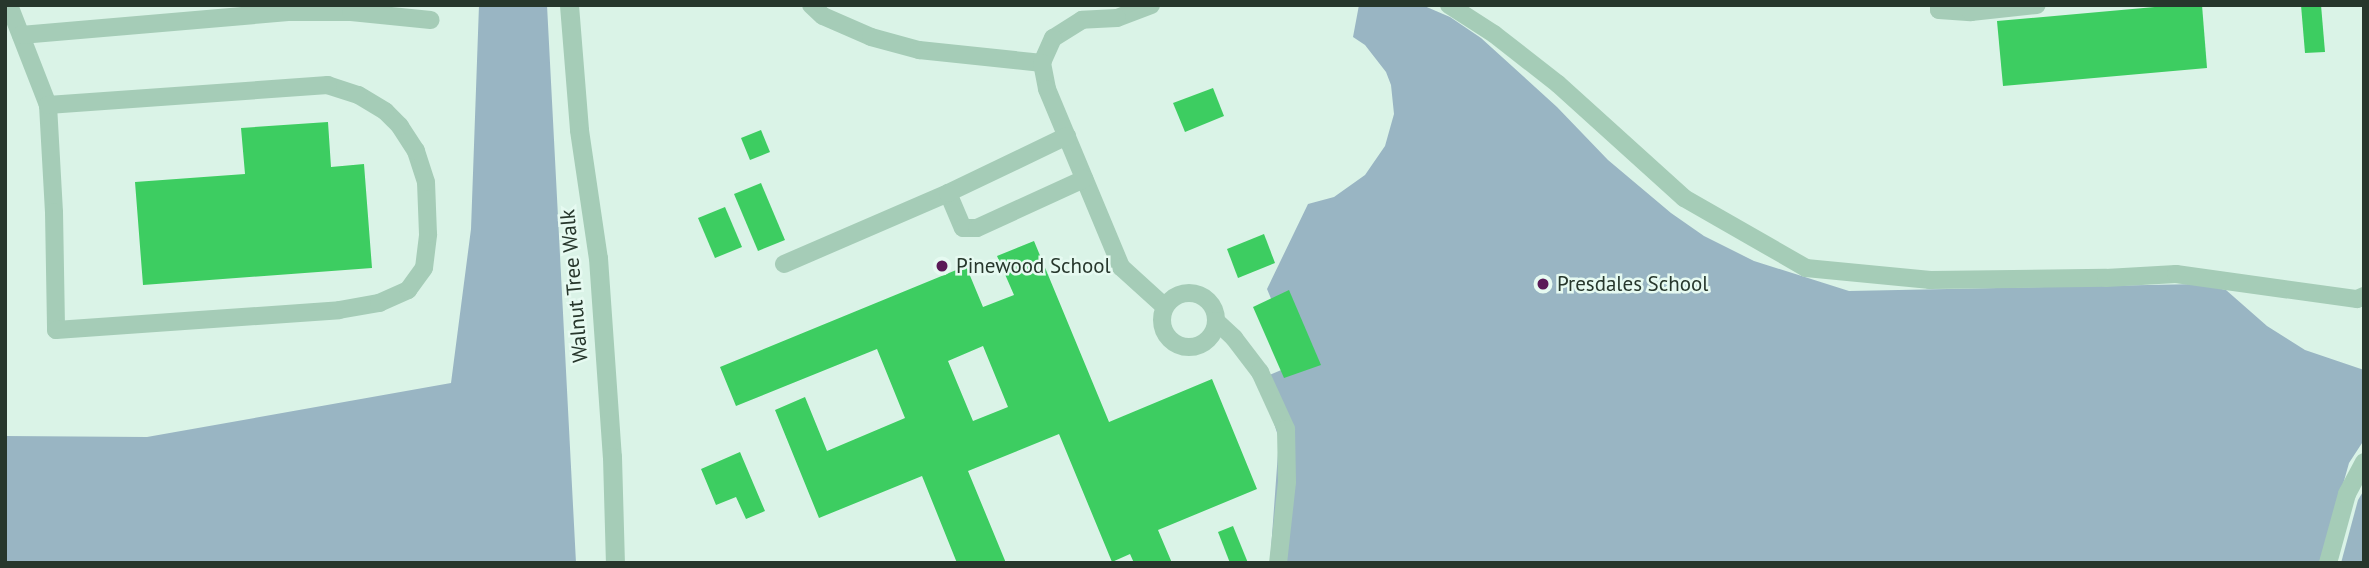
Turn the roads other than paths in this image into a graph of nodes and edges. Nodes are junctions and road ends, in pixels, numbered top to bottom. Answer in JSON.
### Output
{"nodes":[{"id":1,"x":9,"y":5,"type":"edge"},
{"id":2,"x":569,"y":5,"type":"edge"},
{"id":3,"x":811,"y":5,"type":"edge"},
{"id":4,"x":1151,"y":5,"type":"edge"},
{"id":5,"x":1449,"y":5,"type":"edge"},
{"id":6,"x":1939,"y":5,"type":"edge"},
{"id":7,"x":2037,"y":5,"type":"edge"},
{"id":8,"x":431,"y":20,"type":"dead end"},
{"id":9,"x":20,"y":35,"type":"junction"},
{"id":10,"x":1042,"y":63,"type":"junction"},
{"id":11,"x":48,"y":105,"type":"junction"},
{"id":12,"x":1067,"y":136,"type":"junction"},
{"id":13,"x":1084,"y":179,"type":"junction"},
{"id":14,"x":948,"y":193,"type":"junction"},
{"id":15,"x":784,"y":264,"type":"dead end"},
{"id":16,"x":2364,"y":296,"type":"edge"},
{"id":17,"x":1165,"y":307,"type":"junction"},
{"id":18,"x":1216,"y":321,"type":"junction"},
{"id":19,"x":2364,"y":462,"type":"edge"},
{"id":20,"x":615,"y":563,"type":"edge"},
{"id":21,"x":1278,"y":563,"type":"edge"},
{"id":22,"x":2328,"y":563,"type":"edge"}],
"edges":[{"from":1,"to":9,"type":"lane"},
{"from":2,"to":20,"type":"street","name":"Walnut Tree Walk"},
{"from":3,"to":10,"type":"lane"},
{"from":4,"to":10,"type":"lane"},
{"from":5,"to":16,"type":"lane"},
{"from":6,"to":7,"type":"lane"},
{"from":8,"to":9,"type":"lane"},
{"from":9,"to":11,"type":"lane"},
{"from":10,"to":12,"type":"lane"},
{"from":11,"to":11,"type":"lane"},
{"from":12,"to":13,"type":"lane"},
{"from":12,"to":14,"type":"lane"},
{"from":13,"to":14,"type":"lane"},
{"from":13,"to":17,"type":"lane"},
{"from":14,"to":15,"type":"lane"},
{"from":17,"to":18,"type":"lane"},
{"from":17,"to":18,"type":"lane"},
{"from":18,"to":21,"type":"lane"},
{"from":19,"to":22,"type":"lane"}]}
